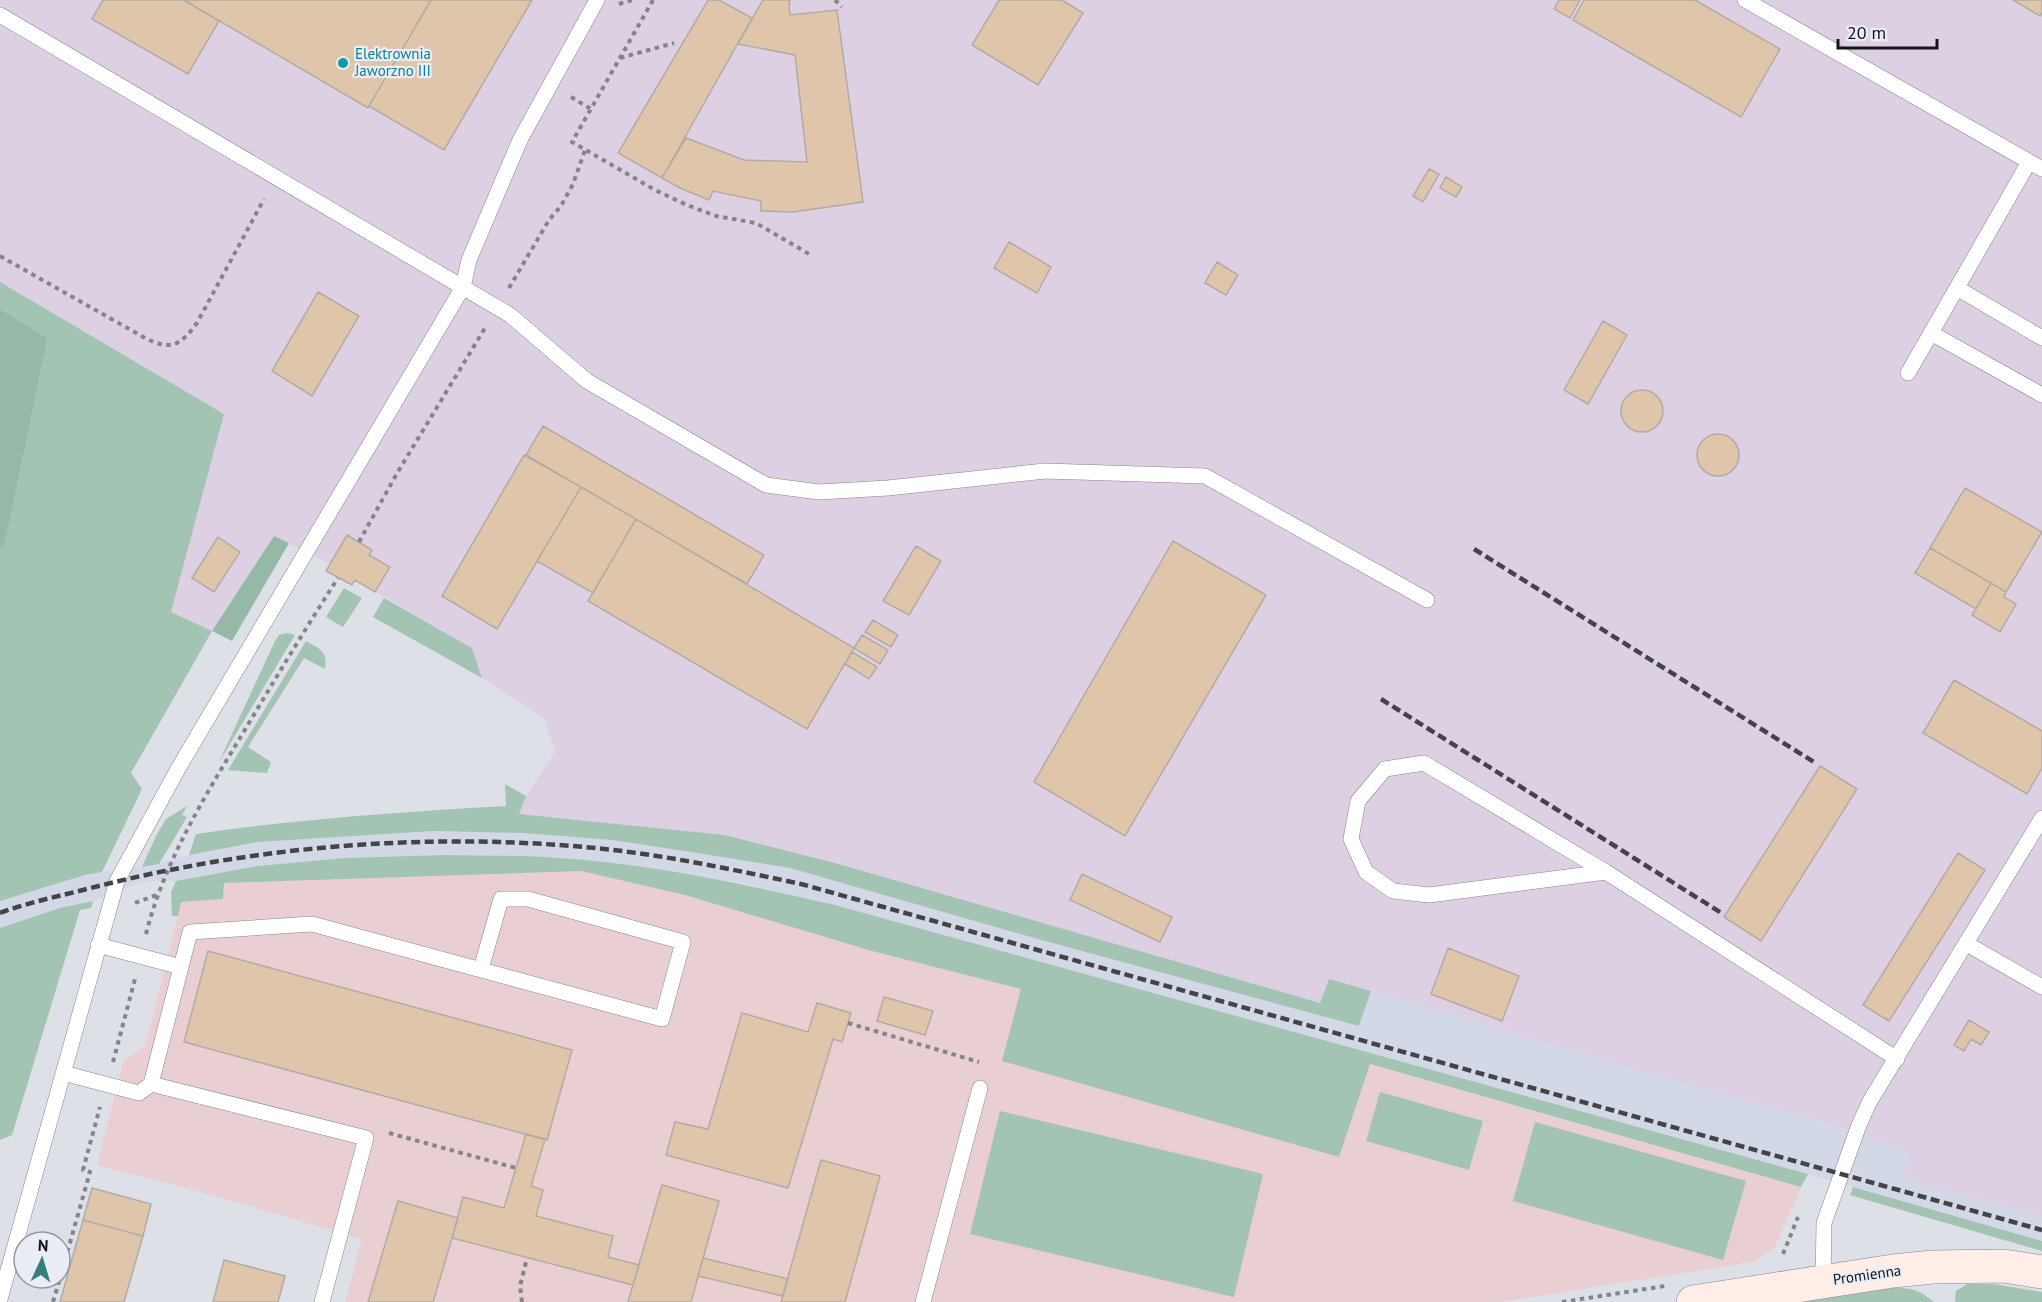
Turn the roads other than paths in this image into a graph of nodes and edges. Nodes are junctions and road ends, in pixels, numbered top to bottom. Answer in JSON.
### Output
{"nodes":[{"id":1,"x":597,"y":0,"type":"edge"},
{"id":2,"x":1745,"y":0,"type":"edge"},
{"id":3,"x":0,"y":15,"type":"edge"},
{"id":4,"x":2036,"y":166,"type":"edge"},
{"id":5,"x":463,"y":287,"type":"junction"},
{"id":6,"x":1957,"y":288,"type":"junction"},
{"id":7,"x":1931,"y":333,"type":"junction"},
{"id":8,"x":2042,"y":338,"type":"edge"},
{"id":9,"x":1908,"y":374,"type":"dead end"},
{"id":10,"x":2042,"y":395,"type":"edge"},
{"id":11,"x":1427,"y":600,"type":"dead end"},
{"id":12,"x":2042,"y":818,"type":"edge"},
{"id":13,"x":1606,"y":872,"type":"junction"},
{"id":14,"x":1967,"y":944,"type":"junction"},
{"id":15,"x":98,"y":945,"type":"junction"},
{"id":16,"x":180,"y":967,"type":"junction"},
{"id":17,"x":481,"y":969,"type":"junction"},
{"id":18,"x":2042,"y":987,"type":"edge"},
{"id":19,"x":1897,"y":1059,"type":"junction"},
{"id":20,"x":63,"y":1073,"type":"junction"},
{"id":21,"x":151,"y":1084,"type":"junction"},
{"id":22,"x":980,"y":1088,"type":"dead end"},
{"id":23,"x":2042,"y":1272,"type":"edge"},
{"id":24,"x":1823,"y":1282,"type":"junction"},
{"id":25,"x":1679,"y":1294,"type":"edge"},
{"id":26,"x":0,"y":1299,"type":"edge"},
{"id":27,"x":322,"y":1302,"type":"edge"},
{"id":28,"x":923,"y":1302,"type":"edge"}],
"edges":[{"from":1,"to":5,"type":"lane"},
{"from":2,"to":4,"type":"lane"},
{"from":3,"to":5,"type":"lane"},
{"from":4,"to":6,"type":"lane"},
{"from":5,"to":11,"type":"lane"},
{"from":5,"to":15,"type":"lane"},
{"from":6,"to":7,"type":"lane"},
{"from":6,"to":8,"type":"lane"},
{"from":7,"to":9,"type":"lane"},
{"from":7,"to":10,"type":"lane"},
{"from":12,"to":14,"type":"lane"},
{"from":13,"to":13,"type":"lane"},
{"from":13,"to":19,"type":"lane"},
{"from":14,"to":18,"type":"lane"},
{"from":14,"to":19,"type":"lane"},
{"from":15,"to":16,"type":"lane"},
{"from":15,"to":20,"type":"lane"},
{"from":16,"to":17,"type":"lane"},
{"from":16,"to":21,"type":"lane"},
{"from":17,"to":17,"type":"lane"},
{"from":19,"to":24,"type":"lane"},
{"from":20,"to":21,"type":"lane"},
{"from":20,"to":26,"type":"lane"},
{"from":21,"to":27,"type":"lane"},
{"from":22,"to":28,"type":"lane"},
{"from":23,"to":24,"type":"street","name":"Promienna"},
{"from":24,"to":25,"type":"street","name":"Promienna"}]}
